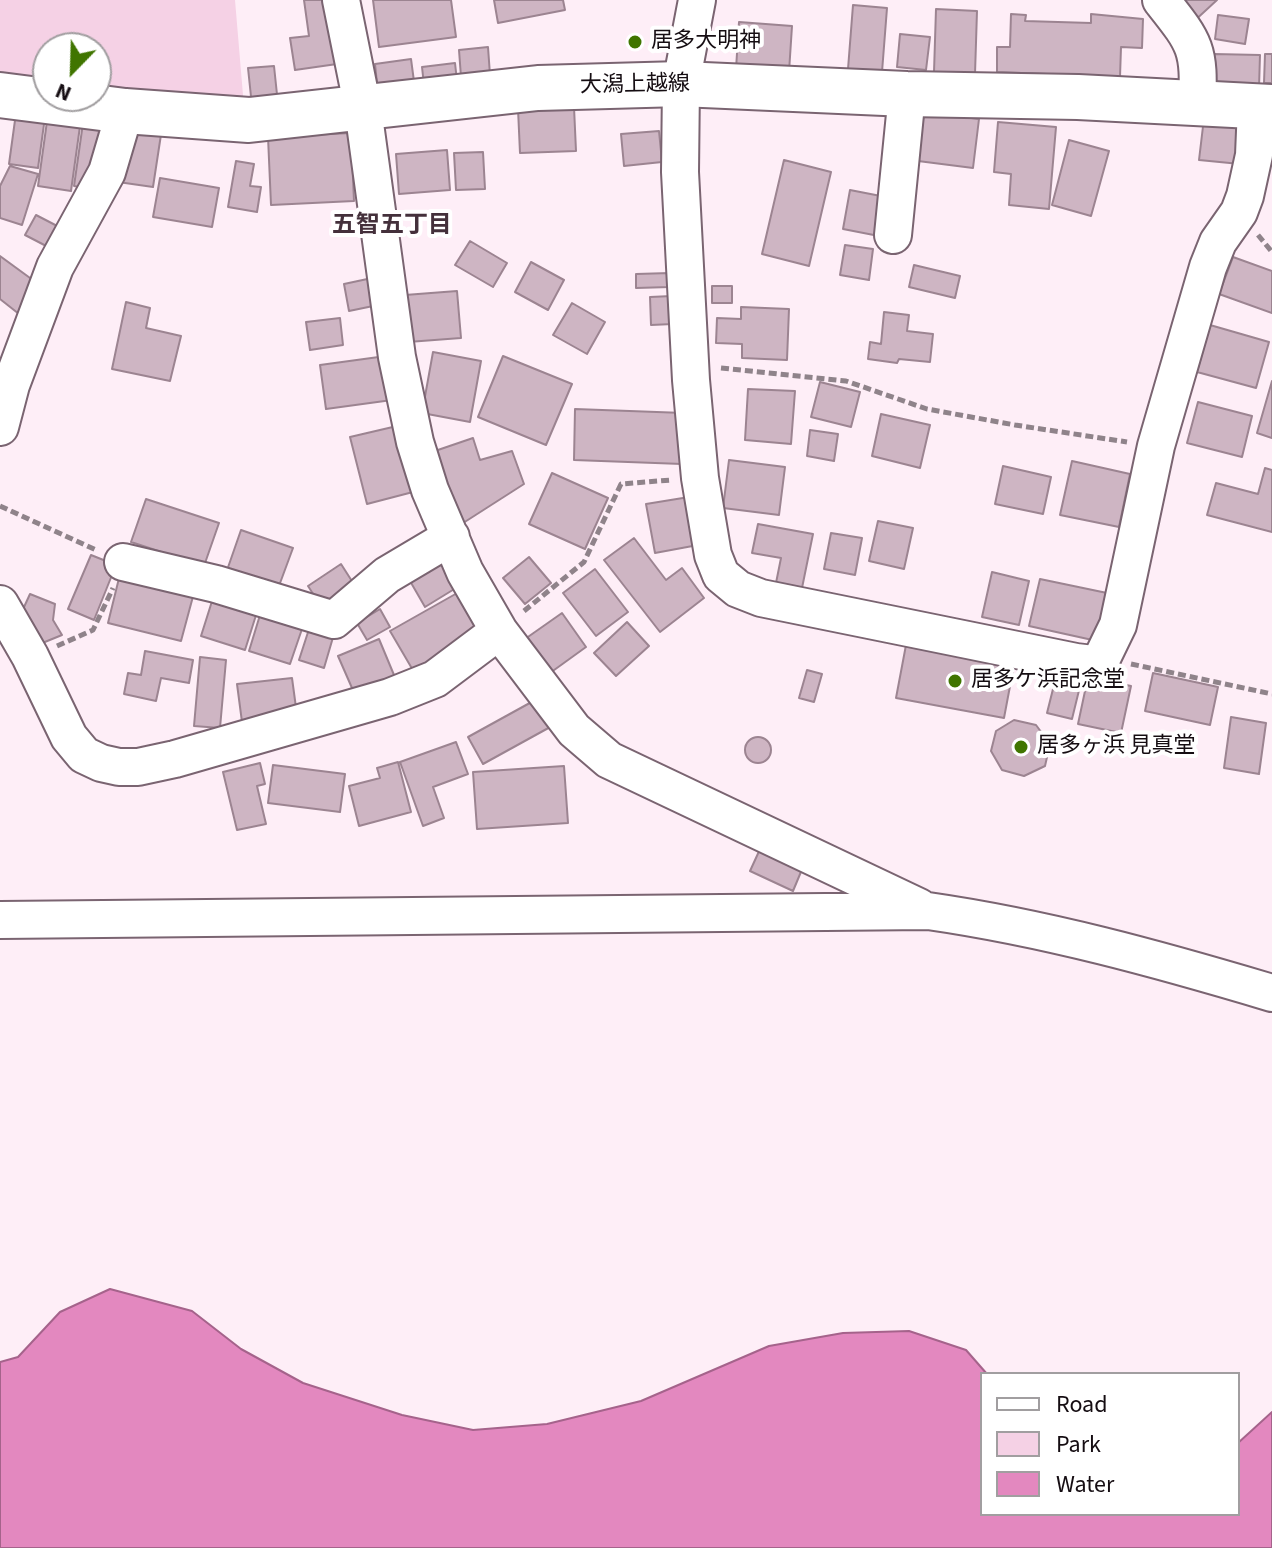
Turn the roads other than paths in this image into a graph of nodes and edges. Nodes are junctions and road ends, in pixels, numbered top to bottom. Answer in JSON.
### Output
{"nodes":[{"id":1,"x":341,"y":0,"type":"edge"},
{"id":2,"x":697,"y":0,"type":"edge"},
{"id":3,"x":1161,"y":0,"type":"edge"},
{"id":4,"x":681,"y":84,"type":"junction"},
{"id":5,"x":907,"y":94,"type":"junction"},
{"id":6,"x":0,"y":95,"type":"edge"},
{"id":7,"x":1197,"y":104,"type":"junction"},
{"id":8,"x":1264,"y":107,"type":"edge"},
{"id":9,"x":363,"y":109,"type":"junction"},
{"id":10,"x":125,"y":111,"type":"junction"},
{"id":11,"x":893,"y":235,"type":"dead end"},
{"id":12,"x":0,"y":427,"type":"edge"},
{"id":13,"x":451,"y":537,"type":"junction"},
{"id":14,"x":123,"y":562,"type":"road end"},
{"id":15,"x":0,"y":604,"type":"edge"},
{"id":16,"x":499,"y":631,"type":"junction"},
{"id":17,"x":928,"y":911,"type":"junction"},
{"id":18,"x":0,"y":920,"type":"edge"},
{"id":19,"x":1272,"y":993,"type":"edge"}],
"edges":[{"from":1,"to":9,"type":"street"},
{"from":2,"to":4,"type":"street"},
{"from":3,"to":7,"type":"street"},
{"from":4,"to":5,"type":"main road","name":"大潟上越線"},
{"from":4,"to":8,"type":"street"},
{"from":4,"to":9,"type":"main road","name":"大潟上越線"},
{"from":5,"to":7,"type":"main road","name":"大潟上越線"},
{"from":5,"to":11,"type":"street"},
{"from":6,"to":10,"type":"main road","name":"大潟上越線"},
{"from":7,"to":8,"type":"main road","name":"大潟上越線"},
{"from":9,"to":10,"type":"main road","name":"大潟上越線"},
{"from":9,"to":13,"type":"street"},
{"from":10,"to":12,"type":"street"},
{"from":13,"to":14,"type":"street"},
{"from":13,"to":16,"type":"street"},
{"from":15,"to":16,"type":"street"},
{"from":16,"to":17,"type":"street"},
{"from":17,"to":18,"type":"street"},
{"from":17,"to":19,"type":"street"}]}
